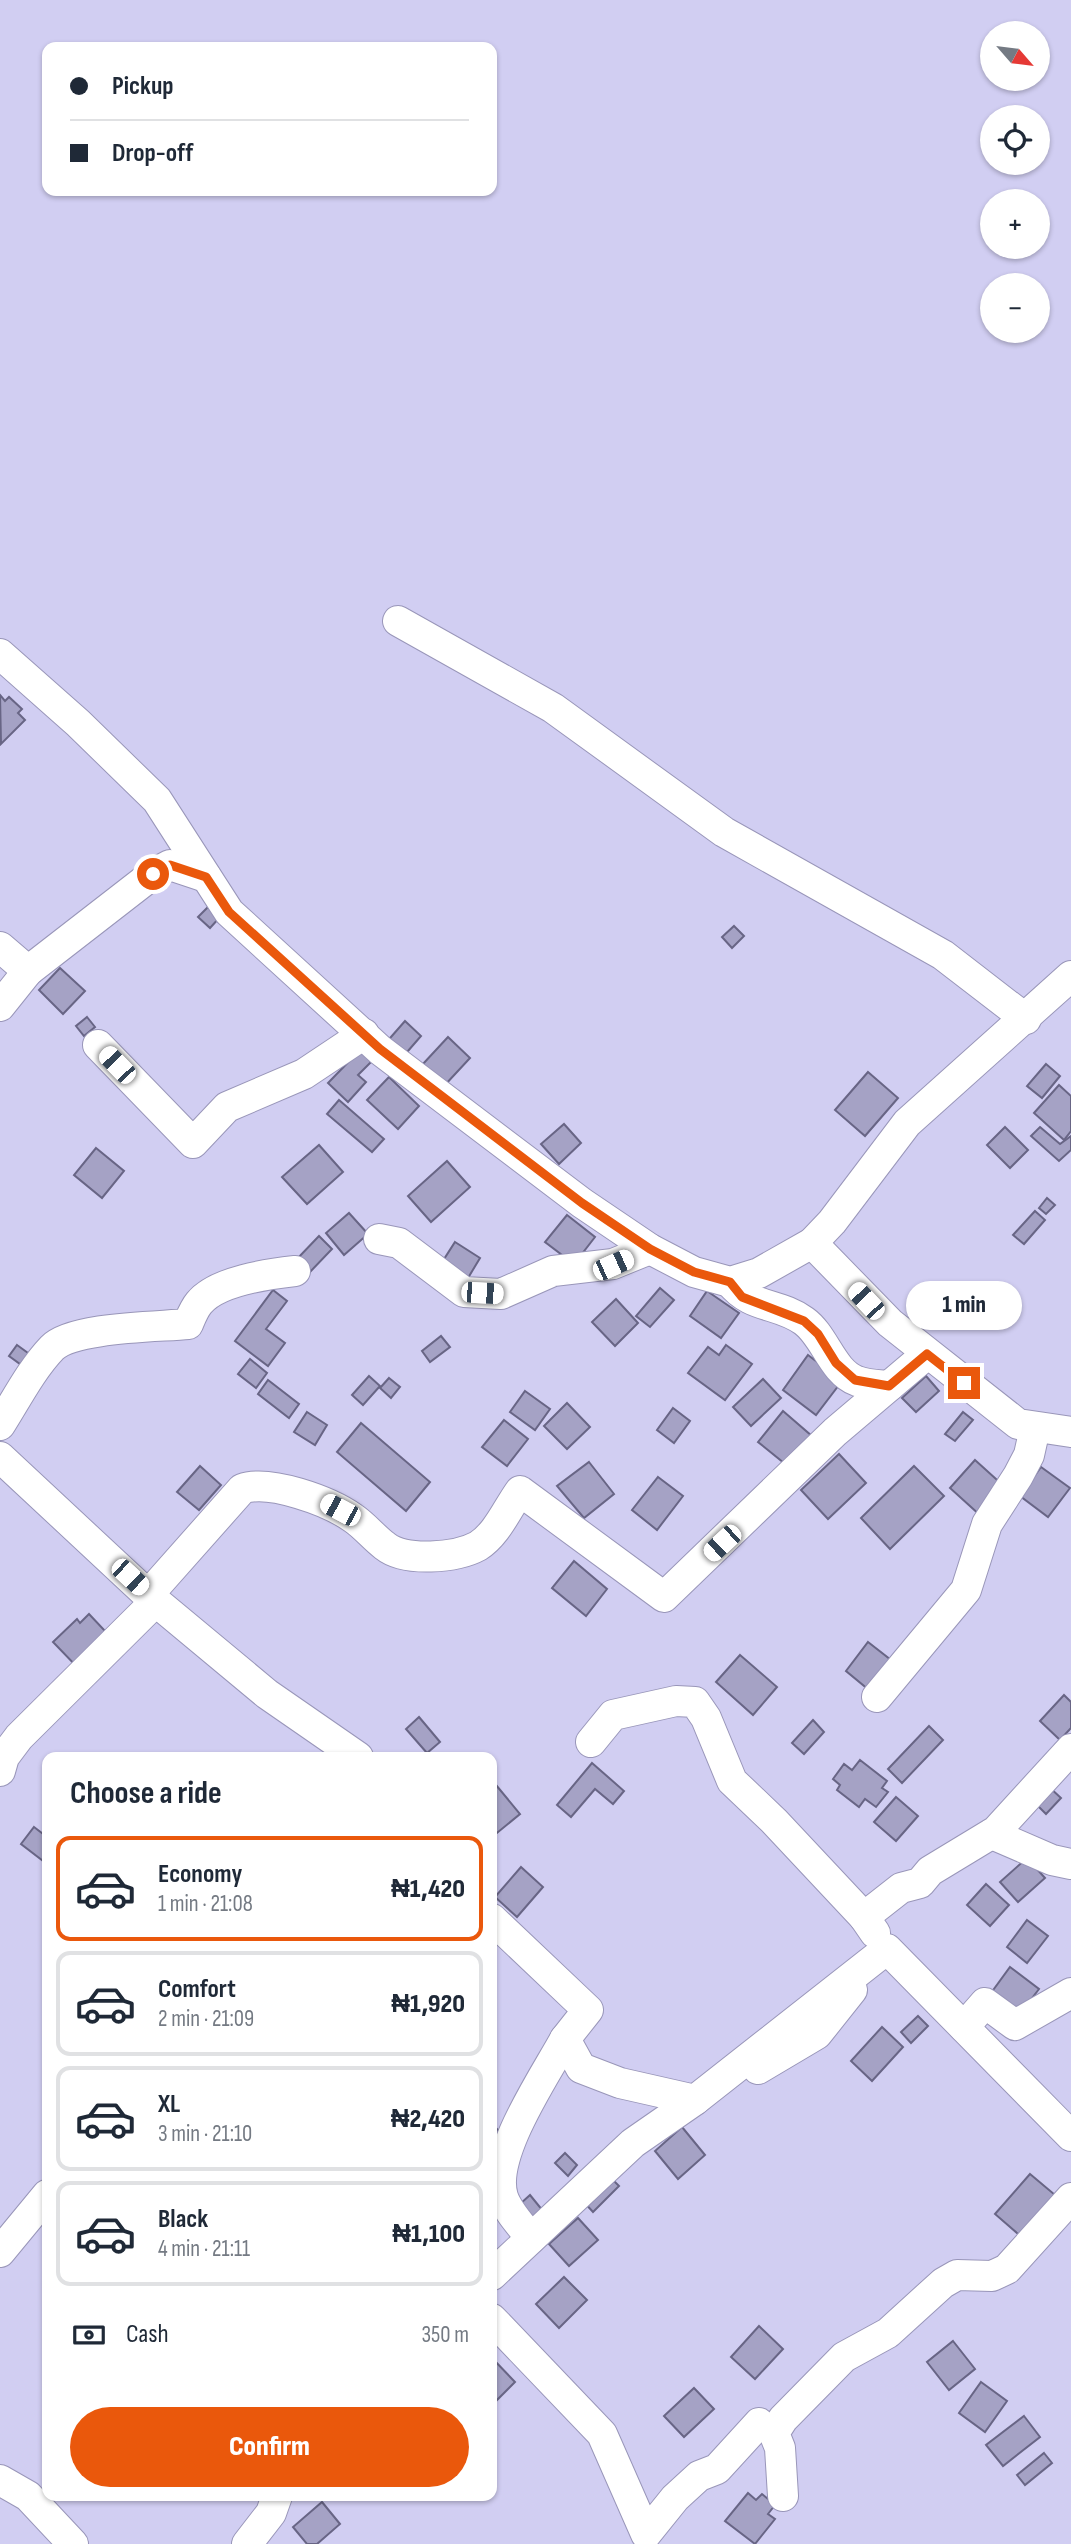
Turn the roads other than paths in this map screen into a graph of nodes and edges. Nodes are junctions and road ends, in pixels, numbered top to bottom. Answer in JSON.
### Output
{"nodes":[{"id":1,"x":398,"y":621,"type":"dead end"},
{"id":2,"x":0,"y":654,"type":"edge"},
{"id":3,"x":206,"y":877,"type":"junction"},
{"id":4,"x":0,"y":947,"type":"edge"},
{"id":5,"x":28,"y":971,"type":"junction"},
{"id":6,"x":1071,"y":976,"type":"edge"},
{"id":7,"x":0,"y":1006,"type":"edge"},
{"id":8,"x":1026,"y":1019,"type":"junction"},
{"id":9,"x":364,"y":1034,"type":"junction"},
{"id":10,"x":98,"y":1045,"type":"dead end"},
{"id":11,"x":379,"y":1239,"type":"dead end"},
{"id":12,"x":811,"y":1243,"type":"junction"},
{"id":13,"x":650,"y":1249,"type":"junction"},
{"id":14,"x":295,"y":1271,"type":"dead end"},
{"id":15,"x":730,"y":1282,"type":"junction"},
{"id":16,"x":927,"y":1354,"type":"junction"},
{"id":17,"x":889,"y":1386,"type":"junction"},
{"id":18,"x":0,"y":1425,"type":"edge"},
{"id":19,"x":1035,"y":1428,"type":"junction"},
{"id":20,"x":1071,"y":1432,"type":"edge"},
{"id":21,"x":0,"y":1457,"type":"edge"},
{"id":22,"x":152,"y":1598,"type":"junction"},
{"id":23,"x":877,"y":1698,"type":"dead end"},
{"id":24,"x":7,"y":1735,"type":"edge"},
{"id":25,"x":591,"y":1742,"type":"dead end"},
{"id":26,"x":1071,"y":1749,"type":"edge"},
{"id":27,"x":351,"y":1752,"type":"edge"},
{"id":28,"x":0,"y":1771,"type":"edge"},
{"id":29,"x":992,"y":1834,"type":"junction"},
{"id":30,"x":1071,"y":1864,"type":"edge"},
{"id":31,"x":864,"y":1917,"type":"junction"},
{"id":32,"x":497,"y":1924,"type":"edge"},
{"id":33,"x":887,"y":1949,"type":"junction"},
{"id":34,"x":1071,"y":1993,"type":"edge"},
{"id":35,"x":964,"y":2028,"type":"junction"},
{"id":36,"x":565,"y":2039,"type":"junction"},
{"id":37,"x":705,"y":2091,"type":"junction"},
{"id":38,"x":1064,"y":2124,"type":"edge"},
{"id":39,"x":1071,"y":2198,"type":"edge"},
{"id":40,"x":42,"y":2201,"type":"edge"},
{"id":41,"x":531,"y":2238,"type":"junction"},
{"id":42,"x":0,"y":2252,"type":"edge"},
{"id":43,"x":497,"y":2270,"type":"edge"},
{"id":44,"x":497,"y":2324,"type":"edge"},
{"id":45,"x":759,"y":2423,"type":"dead end"},
{"id":46,"x":0,"y":2480,"type":"edge"},
{"id":47,"x":783,"y":2496,"type":"dead end"},
{"id":48,"x":275,"y":2501,"type":"edge"},
{"id":49,"x":73,"y":2544,"type":"edge"},
{"id":50,"x":247,"y":2544,"type":"edge"}],
"edges":[{"from":1,"to":8,"type":"street"},
{"from":2,"to":3,"type":"street"},
{"from":3,"to":5,"type":"street"},
{"from":3,"to":9,"type":"street"},
{"from":4,"to":5,"type":"street"},
{"from":5,"to":7,"type":"street"},
{"from":6,"to":8,"type":"street"},
{"from":8,"to":12,"type":"street"},
{"from":9,"to":10,"type":"street"},
{"from":9,"to":13,"type":"street"},
{"from":11,"to":13,"type":"street"},
{"from":12,"to":15,"type":"street"},
{"from":12,"to":16,"type":"street"},
{"from":13,"to":15,"type":"street"},
{"from":14,"to":18,"type":"street"},
{"from":15,"to":17,"type":"street"},
{"from":16,"to":17,"type":"street"},
{"from":16,"to":19,"type":"street"},
{"from":17,"to":22,"type":"street"},
{"from":19,"to":20,"type":"street"},
{"from":19,"to":23,"type":"street"},
{"from":21,"to":22,"type":"street"},
{"from":22,"to":24,"type":"street"},
{"from":22,"to":27,"type":"street"},
{"from":24,"to":28,"type":"street"},
{"from":25,"to":31,"type":"street"},
{"from":26,"to":29,"type":"street"},
{"from":29,"to":30,"type":"street"},
{"from":29,"to":31,"type":"street"},
{"from":31,"to":33,"type":"street"},
{"from":32,"to":36,"type":"street"},
{"from":33,"to":35,"type":"street"},
{"from":33,"to":37,"type":"street"},
{"from":34,"to":35,"type":"street"},
{"from":35,"to":38,"type":"street"},
{"from":36,"to":37,"type":"street"},
{"from":36,"to":41,"type":"street"},
{"from":37,"to":41,"type":"street"},
{"from":39,"to":47,"type":"street"},
{"from":40,"to":42,"type":"street"},
{"from":41,"to":43,"type":"street"},
{"from":44,"to":45,"type":"street"},
{"from":46,"to":49,"type":"street"},
{"from":48,"to":50,"type":"street"}]}
